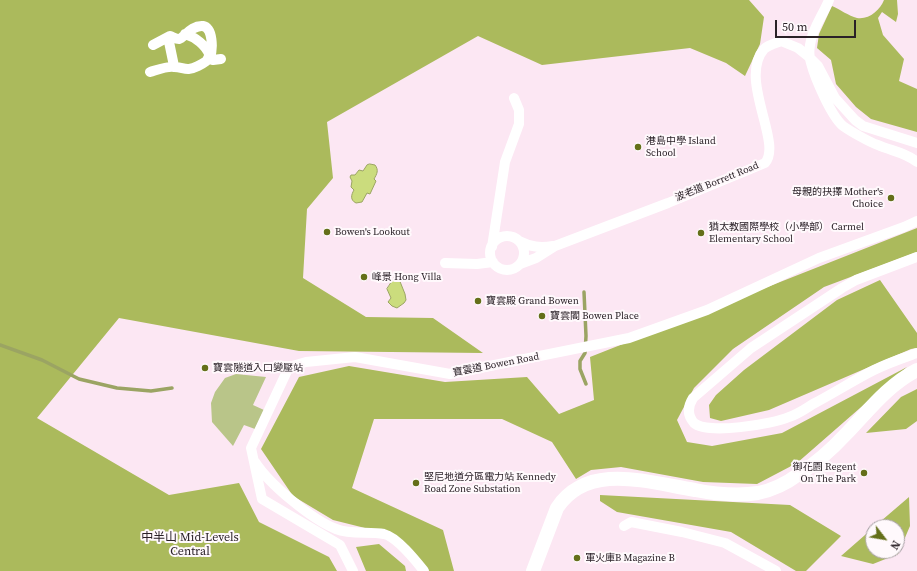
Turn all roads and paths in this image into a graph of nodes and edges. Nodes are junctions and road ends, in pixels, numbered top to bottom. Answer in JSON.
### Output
{"nodes":[{"id":1,"x":830,"y":0,"type":"edge"},
{"id":2,"x":185,"y":34,"type":"junction"},
{"id":3,"x":168,"y":37,"type":"junction"},
{"id":4,"x":153,"y":45,"type":"dead end"},
{"id":5,"x":209,"y":57,"type":"junction"},
{"id":6,"x":221,"y":59,"type":"dead end"},
{"id":7,"x":174,"y":66,"type":"junction"},
{"id":8,"x":150,"y":72,"type":"dead end"},
{"id":9,"x":514,"y":98,"type":"dead end"},
{"id":10,"x":862,"y":131,"type":"junction"},
{"id":11,"x":917,"y":143,"type":"edge"},
{"id":12,"x":917,"y":162,"type":"edge"},
{"id":13,"x":497,"y":204,"type":"junction"},
{"id":14,"x":917,"y":221,"type":"edge"},
{"id":15,"x":513,"y":239,"type":"junction"},
{"id":16,"x":555,"y":246,"type":"junction"},
{"id":17,"x":492,"y":247,"type":"junction"},
{"id":18,"x":917,"y":257,"type":"edge"},
{"id":19,"x":493,"y":262,"type":"junction"},
{"id":20,"x":445,"y":263,"type":"dead end"},
{"id":21,"x":520,"y":264,"type":"junction"},
{"id":22,"x":917,"y":353,"type":"edge"},
{"id":23,"x":917,"y":370,"type":"edge"},
{"id":24,"x":252,"y":458,"type":"junction"},
{"id":25,"x":624,"y":526,"type":"dead end"},
{"id":26,"x":353,"y":571,"type":"edge"},
{"id":27,"x":424,"y":571,"type":"edge"},
{"id":28,"x":533,"y":571,"type":"edge"},
{"id":29,"x":776,"y":571,"type":"edge"}],
"edges":[{"from":1,"to":10,"type":"street"},
{"from":2,"to":3,"type":"street"},
{"from":2,"to":5,"type":"street"},
{"from":2,"to":5,"type":"street"},
{"from":3,"to":4,"type":"street"},
{"from":3,"to":7,"type":"street"},
{"from":5,"to":6,"type":"street"},
{"from":5,"to":7,"type":"street"},
{"from":7,"to":8,"type":"street"},
{"from":9,"to":13,"type":"street"},
{"from":10,"to":11,"type":"street","name":"波老道 Borrett Road"},
{"from":10,"to":12,"type":"street"},
{"from":10,"to":16,"type":"street","name":"波老道 Borrett Road"},
{"from":13,"to":15,"type":"street"},
{"from":13,"to":17,"type":"street"},
{"from":14,"to":24,"type":"street","name":"寶雲道 Bowen Road"},
{"from":15,"to":16,"type":"street","name":"波老道 Borrett Road"},
{"from":15,"to":17,"type":"street"},
{"from":15,"to":21,"type":"street"},
{"from":16,"to":21,"type":"street","name":"波老道 Borrett Road"},
{"from":17,"to":19,"type":"street"},
{"from":18,"to":22,"type":"street"},
{"from":19,"to":20,"type":"street"},
{"from":19,"to":21,"type":"street","name":"波老道 Borrett Road"},
{"from":23,"to":28,"type":"street"},
{"from":24,"to":26,"type":"street","name":"寶雲道 Bowen Road"},
{"from":24,"to":27,"type":"street"},
{"from":25,"to":29,"type":"street"}]}
